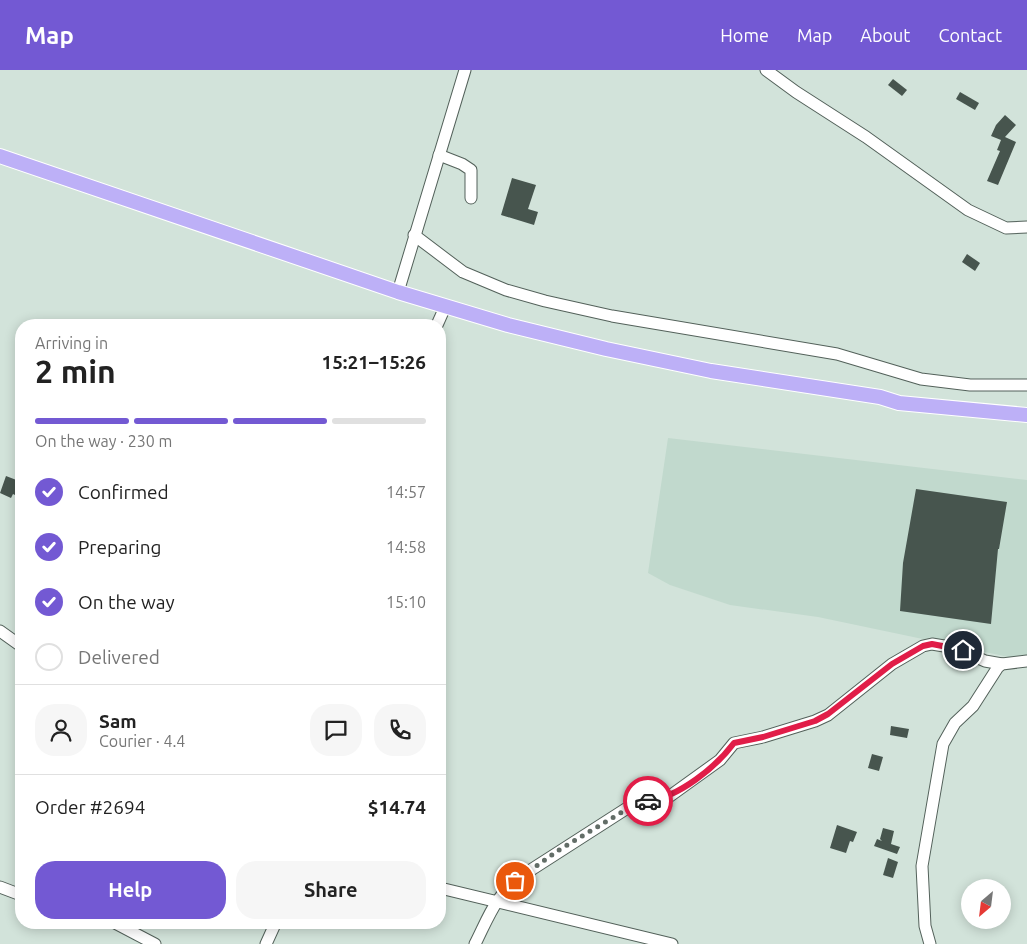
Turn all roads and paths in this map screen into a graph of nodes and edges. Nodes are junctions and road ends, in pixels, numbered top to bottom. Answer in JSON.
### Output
{"nodes":[{"id":1,"x":465,"y":70,"type":"edge"},
{"id":2,"x":766,"y":70,"type":"edge"},
{"id":3,"x":439,"y":155,"type":"junction"},
{"id":4,"x":0,"y":156,"type":"edge"},
{"id":5,"x":471,"y":198,"type":"dead end"},
{"id":6,"x":1027,"y":227,"type":"edge"},
{"id":7,"x":414,"y":235,"type":"junction"},
{"id":8,"x":398,"y":292,"type":"junction"},
{"id":9,"x":445,"y":307,"type":"junction"},
{"id":10,"x":439,"y":319,"type":"edge"},
{"id":11,"x":1027,"y":385,"type":"edge"},
{"id":12,"x":880,"y":397,"type":"junction"},
{"id":13,"x":1027,"y":405,"type":"edge"},
{"id":14,"x":1027,"y":415,"type":"edge"},
{"id":15,"x":0,"y":631,"type":"edge"},
{"id":16,"x":15,"y":642,"type":"edge"},
{"id":17,"x":1027,"y":662,"type":"edge"},
{"id":18,"x":1002,"y":664,"type":"junction"},
{"id":19,"x":0,"y":886,"type":"edge"},
{"id":20,"x":446,"y":890,"type":"edge"},
{"id":21,"x":15,"y":892,"type":"edge"},
{"id":22,"x":496,"y":902,"type":"junction"},
{"id":23,"x":126,"y":929,"type":"edge"},
{"id":24,"x":270,"y":929,"type":"edge"},
{"id":25,"x":155,"y":944,"type":"edge"},
{"id":26,"x":266,"y":944,"type":"edge"},
{"id":27,"x":475,"y":944,"type":"edge"},
{"id":28,"x":672,"y":944,"type":"edge"},
{"id":29,"x":930,"y":944,"type":"edge"}],
"edges":[{"from":1,"to":3,"type":"street"},
{"from":2,"to":6,"type":"street"},
{"from":3,"to":5,"type":"street"},
{"from":3,"to":7,"type":"street"},
{"from":4,"to":8,"type":"main road"},
{"from":7,"to":8,"type":"street"},
{"from":7,"to":11,"type":"street"},
{"from":8,"to":9,"type":"main road"},
{"from":9,"to":10,"type":"street"},
{"from":9,"to":12,"type":"main road"},
{"from":12,"to":13,"type":"main road"},
{"from":12,"to":14,"type":"main road"},
{"from":15,"to":16,"type":"street"},
{"from":17,"to":18,"type":"street"},
{"from":18,"to":22,"type":"street"},
{"from":18,"to":29,"type":"street"},
{"from":19,"to":21,"type":"street"},
{"from":20,"to":22,"type":"street"},
{"from":22,"to":27,"type":"street"},
{"from":22,"to":28,"type":"street"},
{"from":23,"to":25,"type":"street"},
{"from":24,"to":26,"type":"street"}]}
